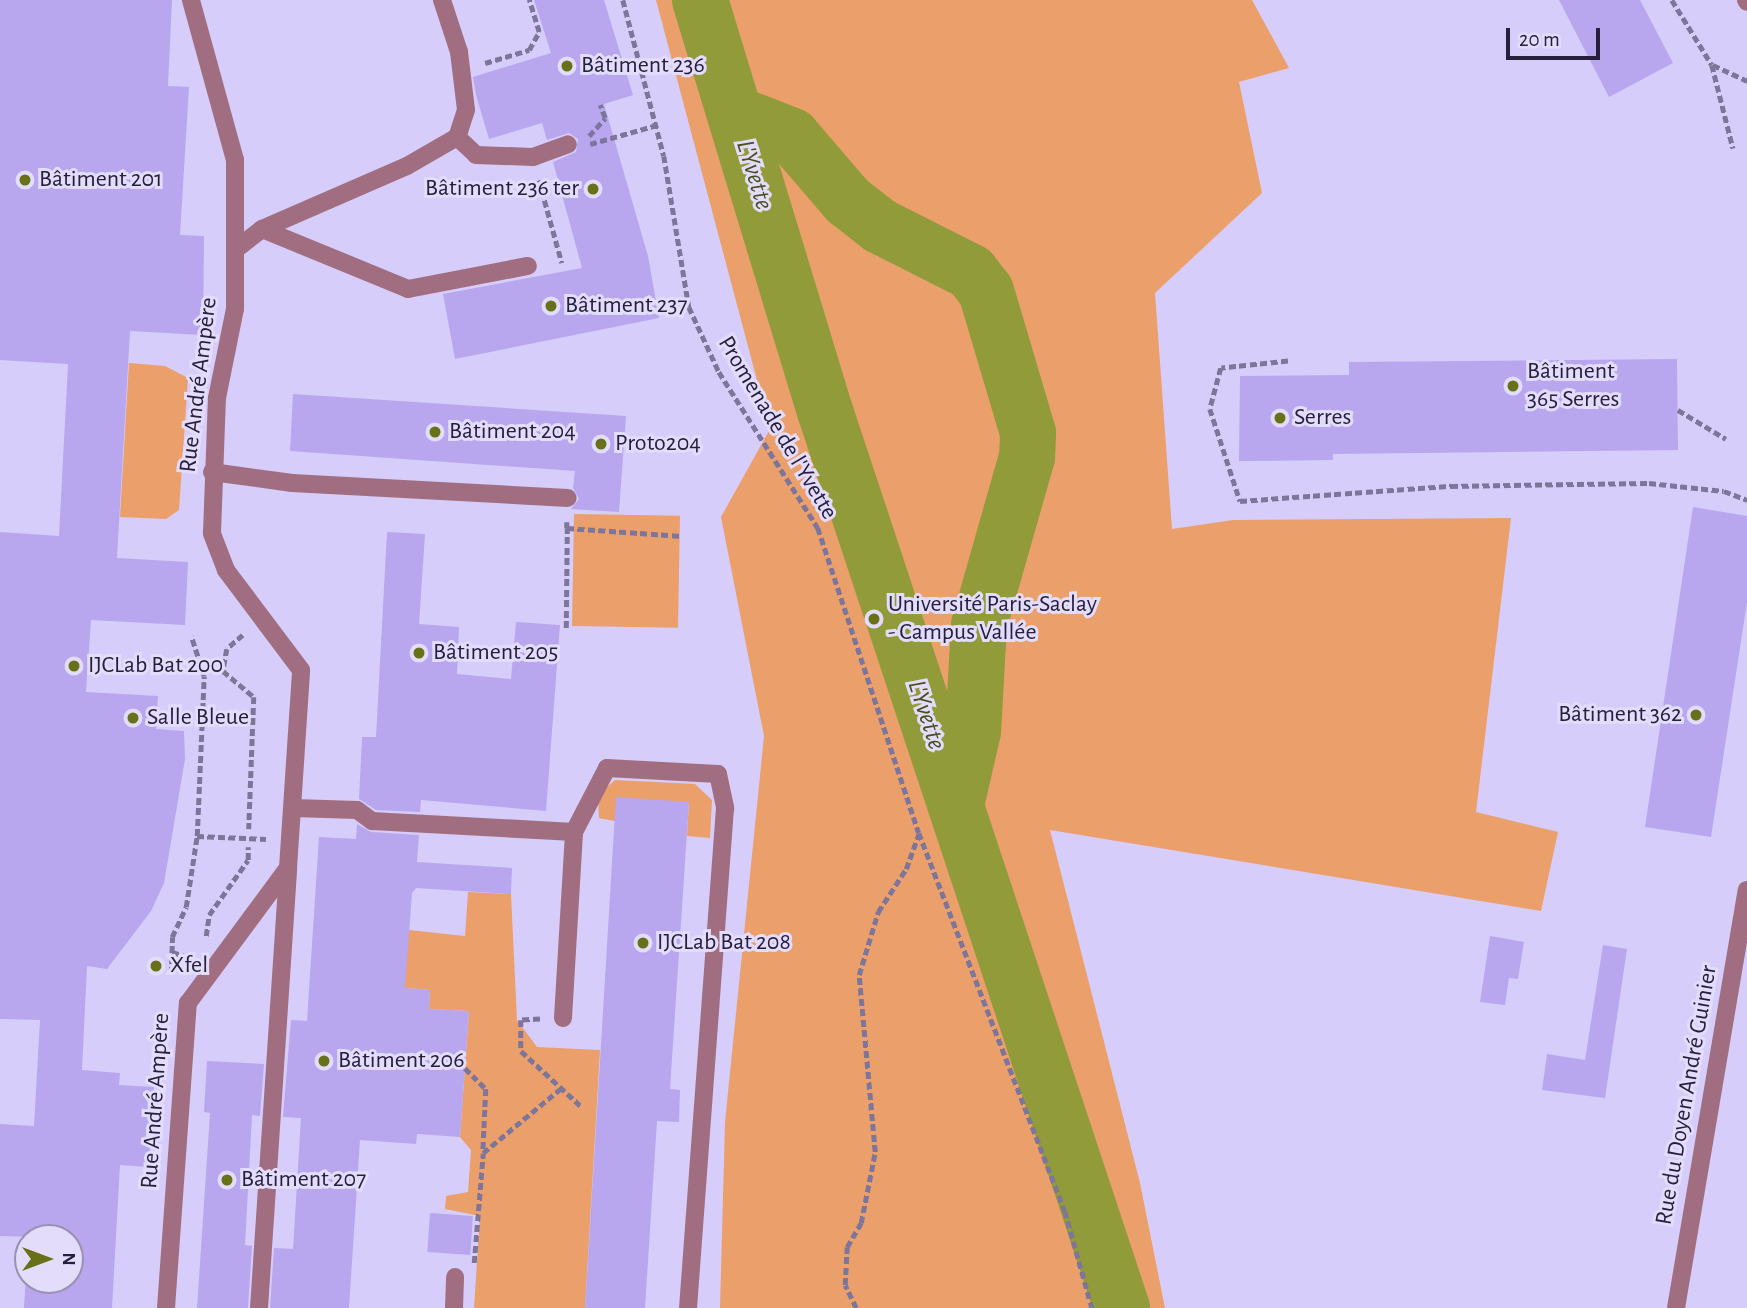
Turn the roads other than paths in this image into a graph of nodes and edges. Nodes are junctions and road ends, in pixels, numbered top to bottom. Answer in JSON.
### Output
{"nodes":[{"id":1,"x":191,"y":0,"type":"edge"},
{"id":2,"x":442,"y":0,"type":"edge"},
{"id":3,"x":457,"y":137,"type":"junction"},
{"id":4,"x":575,"y":145,"type":"road end"},
{"id":5,"x":262,"y":229,"type":"junction"},
{"id":6,"x":235,"y":250,"type":"junction"},
{"id":7,"x":528,"y":266,"type":"dead end"},
{"id":8,"x":212,"y":472,"type":"junction"},
{"id":9,"x":568,"y":498,"type":"road end"},
{"id":10,"x":293,"y":808,"type":"junction"},
{"id":11,"x":574,"y":832,"type":"junction"},
{"id":12,"x":288,"y":868,"type":"junction"},
{"id":13,"x":1747,"y":890,"type":"edge"},
{"id":14,"x":557,"y":1018,"type":"road end"},
{"id":15,"x":455,"y":1276,"type":"road end"},
{"id":16,"x":166,"y":1308,"type":"edge"},
{"id":17,"x":259,"y":1308,"type":"edge"},
{"id":18,"x":454,"y":1308,"type":"edge"},
{"id":19,"x":688,"y":1308,"type":"edge"},
{"id":20,"x":1676,"y":1308,"type":"edge"}],
"edges":[{"from":1,"to":6,"type":"street","name":"Rue André Ampère"},
{"from":2,"to":3,"type":"street"},
{"from":3,"to":4,"type":"street"},
{"from":3,"to":5,"type":"street"},
{"from":5,"to":6,"type":"street"},
{"from":5,"to":7,"type":"street"},
{"from":6,"to":8,"type":"street","name":"Rue André Ampère"},
{"from":8,"to":9,"type":"street"},
{"from":8,"to":10,"type":"street","name":"Rue André Ampère"},
{"from":10,"to":11,"type":"street"},
{"from":10,"to":12,"type":"street","name":"Rue André Ampère"},
{"from":11,"to":14,"type":"street"},
{"from":11,"to":19,"type":"street"},
{"from":12,"to":16,"type":"street","name":"Rue André Ampère"},
{"from":12,"to":17,"type":"street"},
{"from":13,"to":20,"type":"street","name":"Rue du Doyen André Guinier"},
{"from":15,"to":18,"type":"street"}]}
